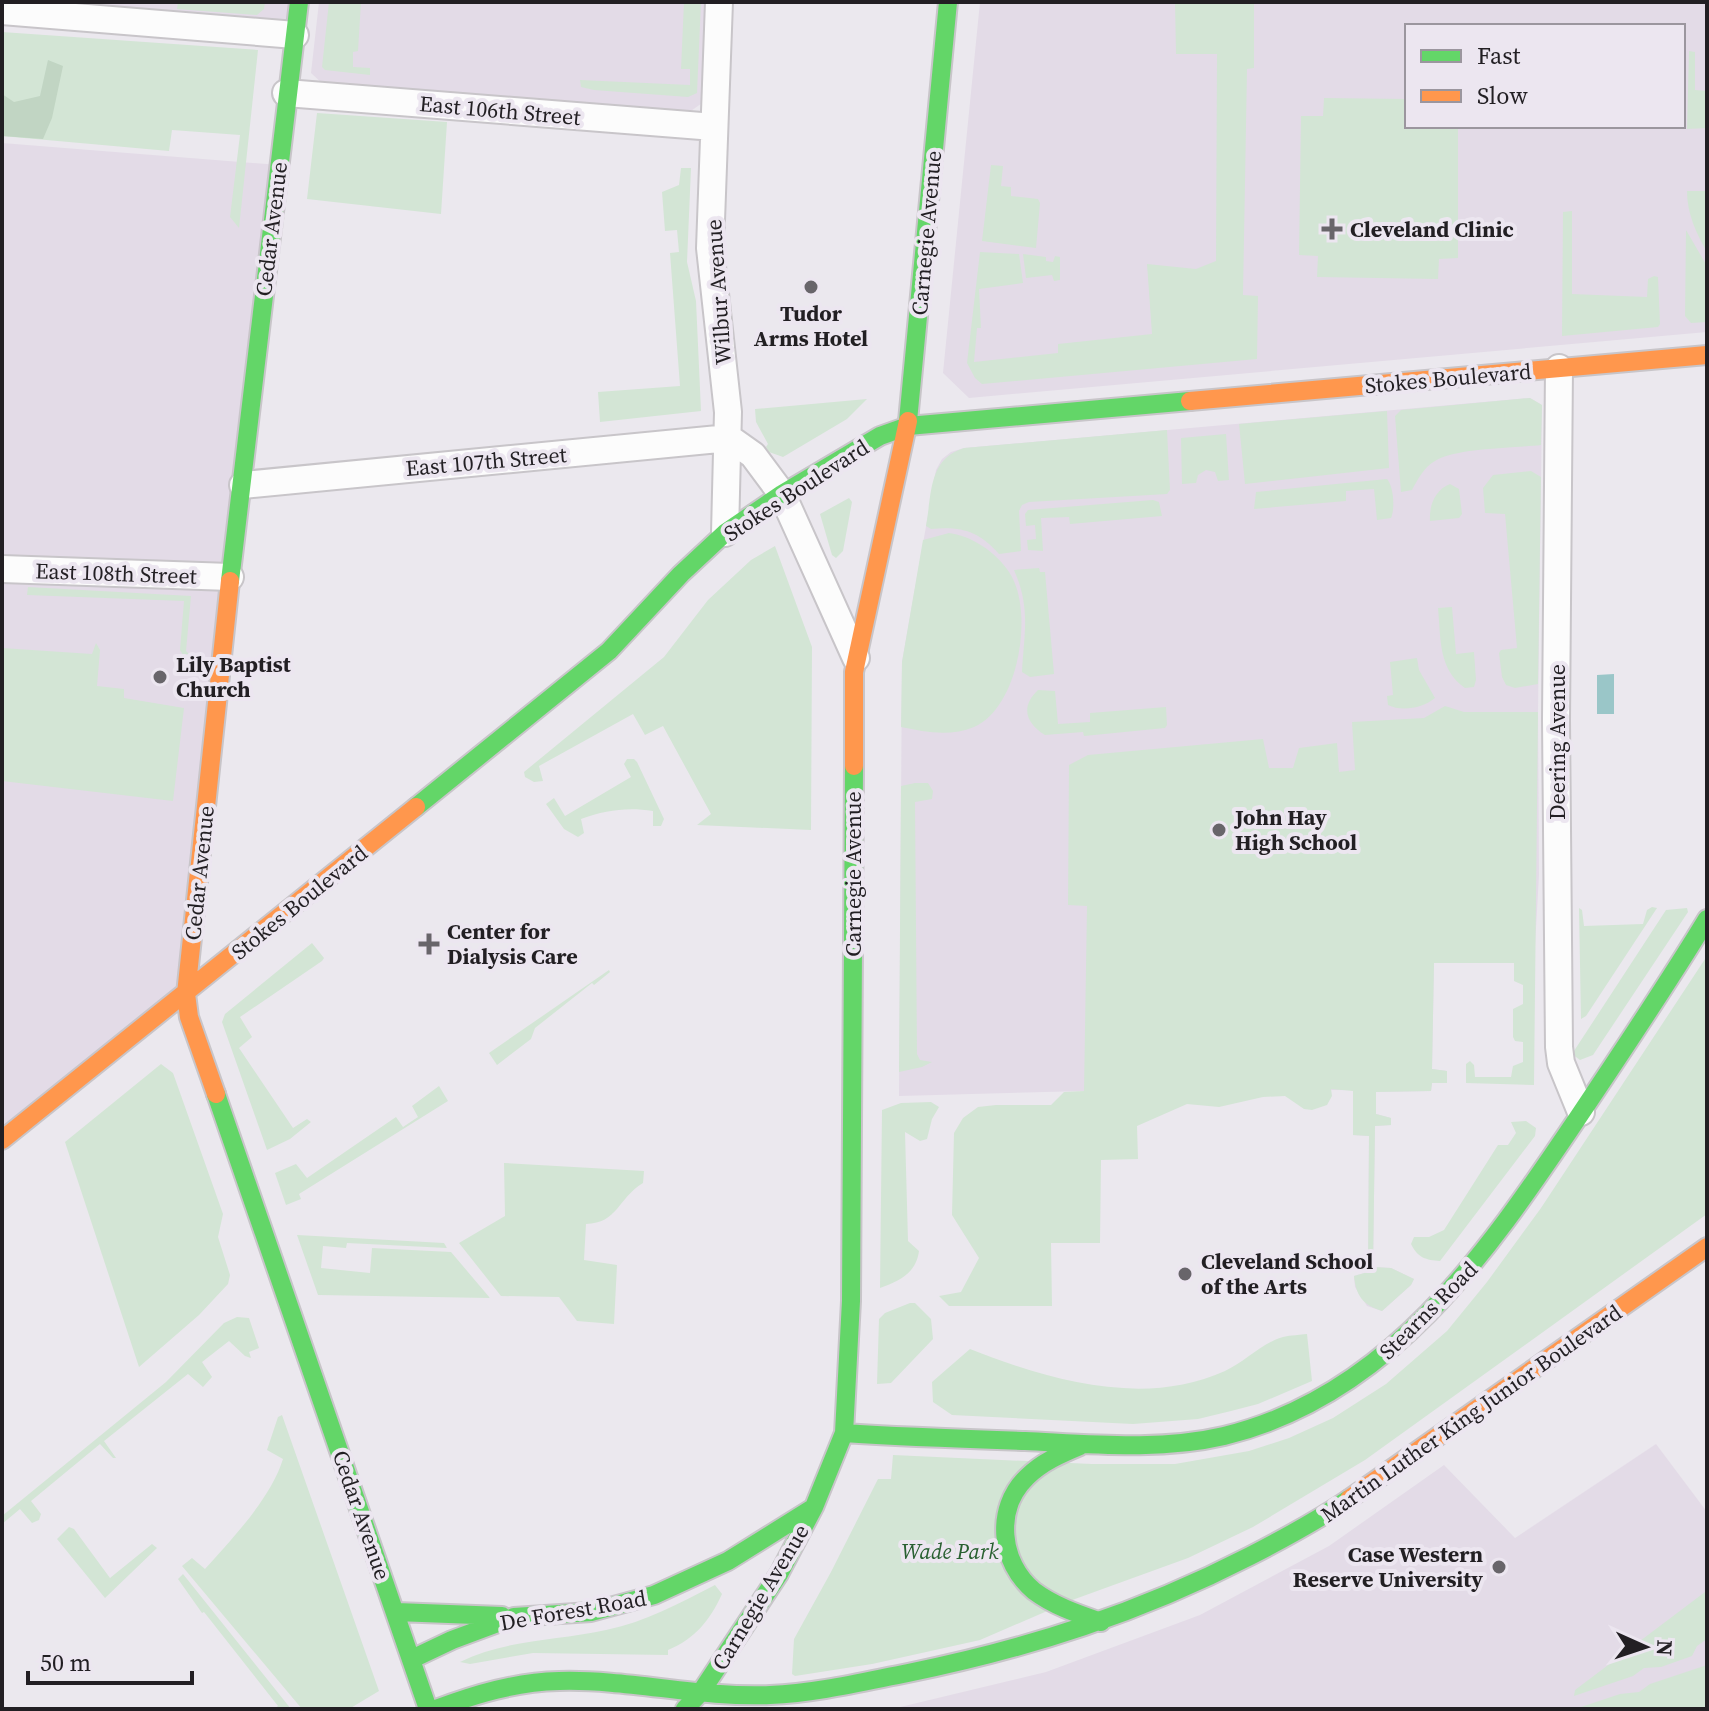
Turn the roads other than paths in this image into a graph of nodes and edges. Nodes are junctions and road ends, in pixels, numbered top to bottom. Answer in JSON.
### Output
{"nodes":[{"id":1,"x":299,"y":2,"type":"edge"},
{"id":2,"x":719,"y":2,"type":"edge"},
{"id":3,"x":948,"y":2,"type":"edge"},
{"id":4,"x":2,"y":11,"type":"edge"},
{"id":5,"x":295,"y":35,"type":"junction"},
{"id":6,"x":286,"y":93,"type":"junction"},
{"id":7,"x":714,"y":127,"type":"junction"},
{"id":8,"x":1707,"y":355,"type":"edge"},
{"id":9,"x":1559,"y":368,"type":"junction"},
{"id":10,"x":908,"y":426,"type":"junction"},
{"id":11,"x":729,"y":438,"type":"junction"},
{"id":12,"x":243,"y":485,"type":"junction"},
{"id":13,"x":782,"y":494,"type":"junction"},
{"id":14,"x":725,"y":533,"type":"junction"},
{"id":15,"x":2,"y":569,"type":"edge"},
{"id":16,"x":230,"y":577,"type":"junction"},
{"id":17,"x":856,"y":658,"type":"junction"},
{"id":18,"x":1707,"y":919,"type":"edge"},
{"id":19,"x":186,"y":994,"type":"junction"},
{"id":20,"x":1581,"y":1112,"type":"junction"},
{"id":21,"x":3,"y":1138,"type":"edge"},
{"id":22,"x":1707,"y":1247,"type":"edge"},
{"id":23,"x":844,"y":1433,"type":"junction"},
{"id":24,"x":1085,"y":1444,"type":"junction"},
{"id":25,"x":814,"y":1507,"type":"junction"},
{"id":26,"x":396,"y":1612,"type":"junction"},
{"id":27,"x":514,"y":1617,"type":"junction"},
{"id":28,"x":1101,"y":1622,"type":"junction"},
{"id":29,"x":412,"y":1659,"type":"junction"},
{"id":30,"x":701,"y":1692,"type":"junction"},
{"id":31,"x":428,"y":1709,"type":"edge"},
{"id":32,"x":436,"y":1709,"type":"edge"},
{"id":33,"x":685,"y":1709,"type":"edge"}],
"edges":[{"from":1,"to":5,"type":"main road","name":"Cedar Avenue"},
{"from":2,"to":7,"type":"street","name":"Wilbur Avenue"},
{"from":3,"to":10,"type":"main road","name":"Carnegie Avenue"},
{"from":4,"to":5,"type":"street"},
{"from":5,"to":6,"type":"main road","name":"Cedar Avenue"},
{"from":6,"to":7,"type":"street","name":"East 106th Street"},
{"from":6,"to":12,"type":"main road","name":"Cedar Avenue"},
{"from":7,"to":11,"type":"street","name":"Wilbur Avenue"},
{"from":8,"to":9,"type":"main road","name":"Stokes Boulevard"},
{"from":9,"to":10,"type":"main road","name":"Stokes Boulevard"},
{"from":9,"to":20,"type":"street","name":"Deering Avenue"},
{"from":10,"to":13,"type":"main road","name":"Stokes Boulevard"},
{"from":10,"to":17,"type":"main road","name":"Carnegie Avenue"},
{"from":11,"to":12,"type":"street","name":"East 107th Street"},
{"from":11,"to":13,"type":"street"},
{"from":11,"to":14,"type":"street","name":"Wilbur Avenue"},
{"from":12,"to":16,"type":"main road","name":"Cedar Avenue"},
{"from":13,"to":14,"type":"main road","name":"Stokes Boulevard"},
{"from":13,"to":17,"type":"street"},
{"from":14,"to":19,"type":"main road","name":"Stokes Boulevard"},
{"from":15,"to":16,"type":"street","name":"East 108th Street"},
{"from":16,"to":19,"type":"main road","name":"Cedar Avenue"},
{"from":17,"to":23,"type":"main road","name":"Carnegie Avenue"},
{"from":18,"to":20,"type":"main road","name":"Stearns Road"},
{"from":19,"to":21,"type":"main road","name":"Stokes Boulevard"},
{"from":19,"to":26,"type":"main road","name":"Cedar Avenue"},
{"from":20,"to":24,"type":"main road","name":"Stearns Road"},
{"from":22,"to":28,"type":"main road","name":"Martin Luther King Junior Boulevard"},
{"from":23,"to":24,"type":"main road","name":"Stearns Road"},
{"from":23,"to":25,"type":"main road","name":"Carnegie Avenue"},
{"from":24,"to":28,"type":"main road"},
{"from":25,"to":27,"type":"main road","name":"De Forest Road"},
{"from":25,"to":30,"type":"main road","name":"Carnegie Avenue"},
{"from":26,"to":27,"type":"main road"},
{"from":26,"to":29,"type":"main road","name":"Cedar Avenue"},
{"from":27,"to":29,"type":"main road","name":"De Forest Road"},
{"from":28,"to":30,"type":"main road","name":"Martin Luther King Junior Boulevard"},
{"from":29,"to":31,"type":"main road","name":"Cedar Avenue"},
{"from":30,"to":32,"type":"main road","name":"Martin Luther King Junior Boulevard"},
{"from":30,"to":33,"type":"main road","name":"Carnegie Avenue"}]}
